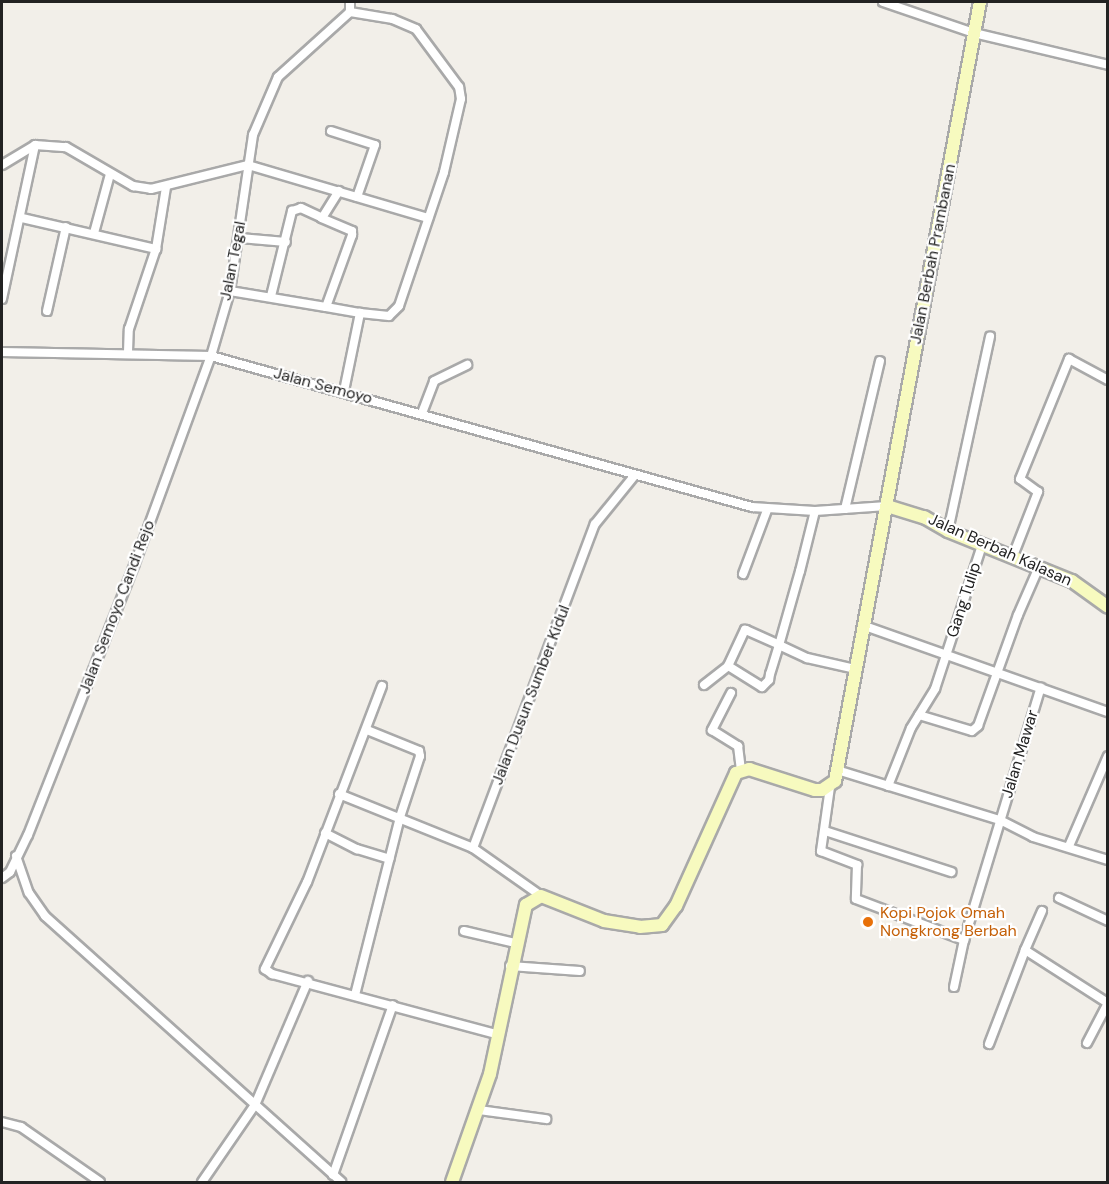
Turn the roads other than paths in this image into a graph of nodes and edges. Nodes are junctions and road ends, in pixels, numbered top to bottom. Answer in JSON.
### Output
{"nodes":[{"id":1,"x":350,"y":2,"type":"edge"},
{"id":2,"x":882,"y":2,"type":"edge"},
{"id":3,"x":980,"y":2,"type":"edge"},
{"id":4,"x":350,"y":12,"type":"junction"},
{"id":5,"x":974,"y":33,"type":"junction"},
{"id":6,"x":1107,"y":65,"type":"edge"},
{"id":7,"x":331,"y":131,"type":"dead end"},
{"id":8,"x":35,"y":145,"type":"junction"},
{"id":9,"x":2,"y":165,"type":"edge"},
{"id":10,"x":248,"y":165,"type":"junction"},
{"id":11,"x":110,"y":174,"type":"junction"},
{"id":12,"x":166,"y":187,"type":"junction"},
{"id":13,"x":339,"y":190,"type":"junction"},
{"id":14,"x":357,"y":198,"type":"junction"},
{"id":15,"x":22,"y":218,"type":"junction"},
{"id":16,"x":322,"y":218,"type":"junction"},
{"id":17,"x":428,"y":218,"type":"junction"},
{"id":18,"x":66,"y":227,"type":"junction"},
{"id":19,"x":94,"y":233,"type":"junction"},
{"id":20,"x":240,"y":238,"type":"junction"},
{"id":21,"x":286,"y":242,"type":"junction"},
{"id":22,"x":156,"y":249,"type":"junction"},
{"id":23,"x":230,"y":291,"type":"junction"},
{"id":24,"x":271,"y":296,"type":"junction"},
{"id":25,"x":2,"y":299,"type":"edge"},
{"id":26,"x":326,"y":307,"type":"junction"},
{"id":27,"x":47,"y":311,"type":"dead end"},
{"id":28,"x":360,"y":313,"type":"junction"},
{"id":29,"x":990,"y":336,"type":"dead end"},
{"id":30,"x":2,"y":352,"type":"edge"},
{"id":31,"x":128,"y":352,"type":"junction"},
{"id":32,"x":211,"y":356,"type":"junction"},
{"id":33,"x":880,"y":361,"type":"dead end"},
{"id":34,"x":467,"y":365,"type":"dead end"},
{"id":35,"x":1107,"y":380,"type":"edge"},
{"id":36,"x":344,"y":391,"type":"junction"},
{"id":37,"x":422,"y":413,"type":"junction"},
{"id":38,"x":636,"y":475,"type":"junction"},
{"id":39,"x":886,"y":506,"type":"junction"},
{"id":40,"x":845,"y":509,"type":"junction"},
{"id":41,"x":767,"y":510,"type":"junction"},
{"id":42,"x":815,"y":511,"type":"junction"},
{"id":43,"x":948,"y":531,"type":"junction"},
{"id":44,"x":982,"y":546,"type":"junction"},
{"id":45,"x":1012,"y":556,"type":"junction"},
{"id":46,"x":1039,"y":567,"type":"junction"},
{"id":47,"x":743,"y":574,"type":"dead end"},
{"id":48,"x":1107,"y":605,"type":"edge"},
{"id":49,"x":862,"y":626,"type":"junction"},
{"id":50,"x":779,"y":645,"type":"junction"},
{"id":51,"x":947,"y":654,"type":"junction"},
{"id":52,"x":728,"y":666,"type":"junction"},
{"id":53,"x":855,"y":669,"type":"junction"},
{"id":54,"x":997,"y":672,"type":"junction"},
{"id":55,"x":704,"y":685,"type":"dead end"},
{"id":56,"x":382,"y":686,"type":"dead end"},
{"id":57,"x":1041,"y":687,"type":"junction"},
{"id":58,"x":731,"y":693,"type":"dead end"},
{"id":59,"x":1107,"y":712,"type":"edge"},
{"id":60,"x":919,"y":715,"type":"junction"},
{"id":61,"x":367,"y":730,"type":"junction"},
{"id":62,"x":1107,"y":756,"type":"edge"},
{"id":63,"x":741,"y":769,"type":"junction"},
{"id":64,"x":837,"y":770,"type":"junction"},
{"id":65,"x":888,"y":786,"type":"junction"},
{"id":66,"x":830,"y":787,"type":"junction"},
{"id":67,"x":339,"y":794,"type":"junction"},
{"id":68,"x":400,"y":817,"type":"junction"},
{"id":69,"x":1000,"y":820,"type":"junction"},
{"id":70,"x":825,"y":831,"type":"junction"},
{"id":71,"x":325,"y":833,"type":"junction"},
{"id":72,"x":1069,"y":846,"type":"junction"},
{"id":73,"x":473,"y":848,"type":"junction"},
{"id":74,"x":16,"y":856,"type":"junction"},
{"id":75,"x":389,"y":859,"type":"junction"},
{"id":76,"x":1107,"y":860,"type":"edge"},
{"id":77,"x":951,"y":872,"type":"dead end"},
{"id":78,"x":2,"y":878,"type":"edge"},
{"id":79,"x":541,"y":896,"type":"junction"},
{"id":80,"x":1059,"y":898,"type":"dead end"},
{"id":81,"x":1042,"y":910,"type":"dead end"},
{"id":82,"x":1107,"y":921,"type":"edge"},
{"id":83,"x":464,"y":931,"type":"dead end"},
{"id":84,"x":964,"y":940,"type":"junction"},
{"id":85,"x":515,"y":943,"type":"junction"},
{"id":86,"x":1025,"y":950,"type":"junction"},
{"id":87,"x":510,"y":966,"type":"junction"},
{"id":88,"x":580,"y":971,"type":"dead end"},
{"id":89,"x":308,"y":981,"type":"junction"},
{"id":90,"x":954,"y":987,"type":"dead end"},
{"id":91,"x":355,"y":995,"type":"junction"},
{"id":92,"x":1107,"y":1003,"type":"edge"},
{"id":93,"x":393,"y":1005,"type":"junction"},
{"id":94,"x":499,"y":1035,"type":"junction"},
{"id":95,"x":1088,"y":1043,"type":"dead end"},
{"id":96,"x":989,"y":1044,"type":"dead end"},
{"id":97,"x":255,"y":1105,"type":"junction"},
{"id":98,"x":479,"y":1110,"type":"junction"},
{"id":99,"x":546,"y":1119,"type":"dead end"},
{"id":100,"x":2,"y":1122,"type":"edge"},
{"id":101,"x":333,"y":1175,"type":"junction"},
{"id":102,"x":100,"y":1182,"type":"edge"},
{"id":103,"x":202,"y":1182,"type":"edge"},
{"id":104,"x":341,"y":1182,"type":"edge"},
{"id":105,"x":452,"y":1182,"type":"edge"}],
"edges":[{"from":1,"to":4,"type":"street"},
{"from":2,"to":5,"type":"street"},
{"from":3,"to":5,"type":"street","name":"Jalan Berbah Prambanan"},
{"from":4,"to":10,"type":"street","name":"Jalan Tegal"},
{"from":4,"to":17,"type":"street"},
{"from":5,"to":6,"type":"street"},
{"from":5,"to":39,"type":"street","name":"Jalan Berbah Prambanan"},
{"from":7,"to":14,"type":"street"},
{"from":8,"to":9,"type":"street"},
{"from":8,"to":11,"type":"street"},
{"from":8,"to":15,"type":"street"},
{"from":10,"to":12,"type":"street"},
{"from":10,"to":13,"type":"street"},
{"from":10,"to":20,"type":"street","name":"Jalan Tegal"},
{"from":11,"to":12,"type":"street"},
{"from":11,"to":19,"type":"street"},
{"from":12,"to":22,"type":"street"},
{"from":13,"to":14,"type":"street"},
{"from":13,"to":16,"type":"street"},
{"from":14,"to":17,"type":"street"},
{"from":15,"to":18,"type":"street"},
{"from":15,"to":25,"type":"street"},
{"from":16,"to":21,"type":"street"},
{"from":16,"to":26,"type":"street"},
{"from":17,"to":28,"type":"street"},
{"from":18,"to":19,"type":"street"},
{"from":18,"to":27,"type":"street"},
{"from":19,"to":22,"type":"street"},
{"from":20,"to":21,"type":"street"},
{"from":20,"to":23,"type":"street","name":"Jalan Tegal"},
{"from":21,"to":24,"type":"street"},
{"from":22,"to":31,"type":"street"},
{"from":23,"to":24,"type":"street"},
{"from":23,"to":32,"type":"street","name":"Jalan Tegal"},
{"from":24,"to":26,"type":"street"},
{"from":26,"to":28,"type":"street"},
{"from":28,"to":36,"type":"street"},
{"from":29,"to":43,"type":"street"},
{"from":30,"to":31,"type":"street","name":"Jalan Semoyo"},
{"from":31,"to":32,"type":"street","name":"Jalan Semoyo"},
{"from":32,"to":36,"type":"street","name":"Jalan Semoyo"},
{"from":32,"to":74,"type":"street","name":"Jalan Semoyo Candi Rejo"},
{"from":33,"to":40,"type":"street"},
{"from":34,"to":37,"type":"street"},
{"from":35,"to":45,"type":"street"},
{"from":36,"to":37,"type":"street","name":"Jalan Semoyo"},
{"from":37,"to":38,"type":"street","name":"Jalan Semoyo"},
{"from":38,"to":41,"type":"street","name":"Jalan Semoyo"},
{"from":38,"to":73,"type":"street","name":"Jalan Dusun Sumber Kidul"},
{"from":39,"to":40,"type":"street","name":"Jalan Semoyo"},
{"from":39,"to":43,"type":"street","name":"Jalan Berbah Kalasan"},
{"from":39,"to":49,"type":"street","name":"Jalan Berbah Prambanan"},
{"from":40,"to":42,"type":"street","name":"Jalan Semoyo"},
{"from":41,"to":42,"type":"street","name":"Jalan Semoyo"},
{"from":41,"to":47,"type":"street"},
{"from":42,"to":50,"type":"street"},
{"from":43,"to":44,"type":"street","name":"Jalan Berbah Kalasan"},
{"from":44,"to":45,"type":"street","name":"Jalan Berbah Kalasan"},
{"from":44,"to":51,"type":"street","name":"Gang Tulip"},
{"from":45,"to":46,"type":"street","name":"Jalan Berbah Kalasan"},
{"from":46,"to":48,"type":"street","name":"Jalan Berbah Kalasan"},
{"from":46,"to":54,"type":"street"},
{"from":49,"to":51,"type":"street"},
{"from":49,"to":53,"type":"street","name":"Jalan Berbah Prambanan"},
{"from":50,"to":52,"type":"street"},
{"from":50,"to":52,"type":"street"},
{"from":50,"to":53,"type":"street"},
{"from":51,"to":54,"type":"street"},
{"from":51,"to":60,"type":"street","name":"Gang Tulip"},
{"from":52,"to":55,"type":"street"},
{"from":53,"to":64,"type":"street","name":"Jalan Berbah Prambanan"},
{"from":54,"to":57,"type":"street"},
{"from":54,"to":60,"type":"street"},
{"from":56,"to":61,"type":"street"},
{"from":57,"to":59,"type":"street"},
{"from":57,"to":69,"type":"street","name":"Jalan Mawar"},
{"from":58,"to":63,"type":"street"},
{"from":60,"to":65,"type":"street","name":"Gang Tulip"},
{"from":61,"to":67,"type":"street"},
{"from":61,"to":68,"type":"street"},
{"from":62,"to":72,"type":"street"},
{"from":63,"to":66,"type":"street"},
{"from":63,"to":79,"type":"street"},
{"from":64,"to":65,"type":"street"},
{"from":64,"to":66,"type":"street","name":"Jalan Berbah Prambanan"},
{"from":65,"to":69,"type":"street"},
{"from":66,"to":70,"type":"street"},
{"from":67,"to":68,"type":"street"},
{"from":67,"to":71,"type":"street"},
{"from":68,"to":73,"type":"street"},
{"from":68,"to":75,"type":"street"},
{"from":69,"to":72,"type":"street"},
{"from":69,"to":84,"type":"street","name":"Jalan Mawar"},
{"from":70,"to":77,"type":"street"},
{"from":70,"to":84,"type":"street"},
{"from":71,"to":75,"type":"street"},
{"from":71,"to":89,"type":"street"},
{"from":72,"to":76,"type":"street"},
{"from":73,"to":79,"type":"street"},
{"from":74,"to":78,"type":"street","name":"Jalan Semoyo Candi Rejo"},
{"from":74,"to":97,"type":"street"},
{"from":75,"to":91,"type":"street"},
{"from":79,"to":85,"type":"street"},
{"from":80,"to":82,"type":"street"},
{"from":81,"to":86,"type":"street"},
{"from":83,"to":85,"type":"street"},
{"from":84,"to":90,"type":"street","name":"Jalan Mawar"},
{"from":85,"to":87,"type":"street"},
{"from":86,"to":92,"type":"street"},
{"from":86,"to":96,"type":"street"},
{"from":87,"to":88,"type":"street"},
{"from":87,"to":94,"type":"street"},
{"from":89,"to":91,"type":"street"},
{"from":89,"to":97,"type":"street"},
{"from":91,"to":93,"type":"street"},
{"from":92,"to":95,"type":"street"},
{"from":93,"to":94,"type":"street"},
{"from":93,"to":101,"type":"street"},
{"from":94,"to":98,"type":"street"},
{"from":97,"to":101,"type":"street"},
{"from":97,"to":103,"type":"street"},
{"from":98,"to":99,"type":"street"},
{"from":98,"to":105,"type":"street"},
{"from":100,"to":102,"type":"street"},
{"from":101,"to":104,"type":"street"}]}
